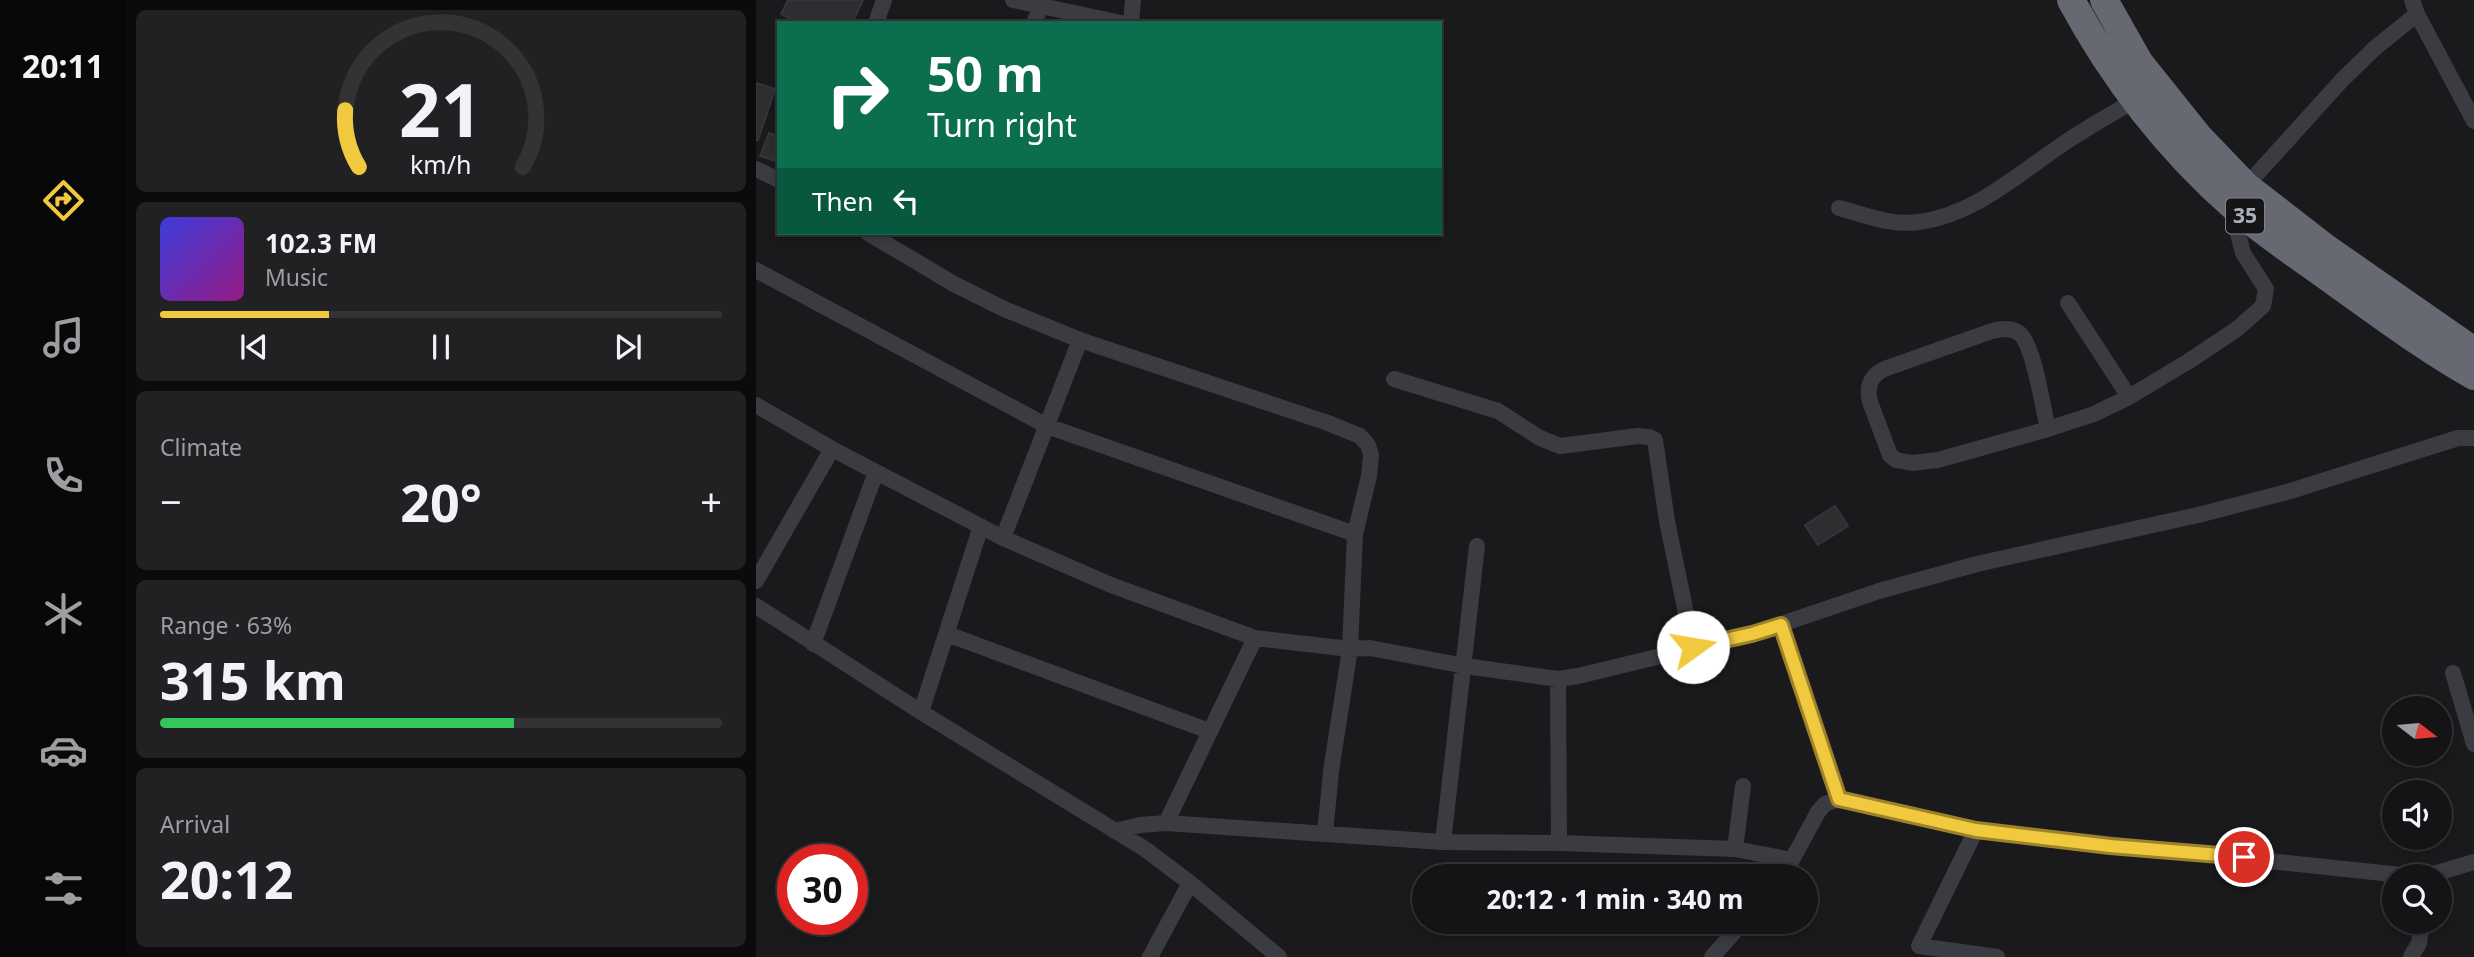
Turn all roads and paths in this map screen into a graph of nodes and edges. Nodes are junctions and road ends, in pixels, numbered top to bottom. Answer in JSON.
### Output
{"nodes":[{"id":1,"x":884,"y":0,"type":"edge"},
{"id":2,"x":1013,"y":0,"type":"edge"},
{"id":3,"x":1133,"y":0,"type":"edge"},
{"id":4,"x":2071,"y":0,"type":"edge"},
{"id":5,"x":2104,"y":0,"type":"edge"},
{"id":6,"x":1041,"y":6,"type":"junction"},
{"id":7,"x":2415,"y":7,"type":"edge"},
{"id":8,"x":877,"y":21,"type":"edge"},
{"id":9,"x":1035,"y":21,"type":"edge"},
{"id":10,"x":1112,"y":21,"type":"edge"},
{"id":11,"x":1131,"y":21,"type":"edge"},
{"id":12,"x":2469,"y":97,"type":"edge"},
{"id":13,"x":2133,"y":101,"type":"junction"},
{"id":14,"x":2474,"y":121,"type":"edge"},
{"id":15,"x":756,"y":169,"type":"edge"},
{"id":16,"x":777,"y":179,"type":"edge"},
{"id":17,"x":2241,"y":197,"type":"junction"},
{"id":18,"x":1839,"y":208,"type":"dead end"},
{"id":19,"x":871,"y":235,"type":"edge"},
{"id":20,"x":756,"y":270,"type":"edge"},
{"id":21,"x":2068,"y":303,"type":"dead end"},
{"id":22,"x":1080,"y":340,"type":"junction"},
{"id":23,"x":2474,"y":351,"type":"edge"},
{"id":24,"x":2474,"y":376,"type":"edge"},
{"id":25,"x":1394,"y":379,"type":"dead end"},
{"id":26,"x":2129,"y":397,"type":"junction"},
{"id":27,"x":756,"y":405,"type":"edge"},
{"id":28,"x":1047,"y":426,"type":"junction"},
{"id":29,"x":2048,"y":429,"type":"junction"},
{"id":30,"x":2474,"y":438,"type":"edge"},
{"id":31,"x":832,"y":449,"type":"junction"},
{"id":32,"x":876,"y":472,"type":"junction"},
{"id":33,"x":981,"y":526,"type":"junction"},
{"id":34,"x":1355,"y":534,"type":"junction"},
{"id":35,"x":1003,"y":538,"type":"junction"},
{"id":36,"x":1477,"y":546,"type":"dead end"},
{"id":37,"x":756,"y":581,"type":"edge"},
{"id":38,"x":756,"y":606,"type":"edge"},
{"id":39,"x":1781,"y":625,"type":"junction"},
{"id":40,"x":947,"y":634,"type":"junction"},
{"id":41,"x":1255,"y":638,"type":"junction"},
{"id":42,"x":813,"y":644,"type":"junction"},
{"id":43,"x":1693,"y":647,"type":"junction"},
{"id":44,"x":1350,"y":649,"type":"junction"},
{"id":45,"x":1465,"y":666,"type":"junction"},
{"id":46,"x":2453,"y":673,"type":"dead end"},
{"id":47,"x":1559,"y":679,"type":"junction"},
{"id":48,"x":921,"y":712,"type":"junction"},
{"id":49,"x":1209,"y":731,"type":"junction"},
{"id":50,"x":2474,"y":744,"type":"edge"},
{"id":51,"x":1743,"y":786,"type":"dead end"},
{"id":52,"x":1839,"y":799,"type":"junction"},
{"id":53,"x":1166,"y":823,"type":"junction"},
{"id":54,"x":1976,"y":830,"type":"junction"},
{"id":55,"x":1115,"y":831,"type":"junction"},
{"id":56,"x":1325,"y":834,"type":"junction"},
{"id":57,"x":1443,"y":842,"type":"junction"},
{"id":58,"x":1559,"y":843,"type":"junction"},
{"id":59,"x":1735,"y":849,"type":"junction"},
{"id":60,"x":1792,"y":860,"type":"junction"},
{"id":61,"x":2474,"y":862,"type":"edge"},
{"id":62,"x":1789,"y":864,"type":"edge"},
{"id":63,"x":2452,"y":868,"type":"edge"},
{"id":64,"x":2382,"y":873,"type":"edge"},
{"id":65,"x":1191,"y":883,"type":"junction"},
{"id":66,"x":1732,"y":934,"type":"edge"},
{"id":67,"x":2420,"y":934,"type":"edge"},
{"id":68,"x":1916,"y":952,"type":"edge"},
{"id":69,"x":1150,"y":957,"type":"edge"},
{"id":70,"x":1279,"y":957,"type":"edge"},
{"id":71,"x":1712,"y":957,"type":"edge"},
{"id":72,"x":1997,"y":957,"type":"edge"},
{"id":73,"x":2411,"y":957,"type":"edge"}],
"edges":[{"from":1,"to":8,"type":"street"},
{"from":2,"to":6,"type":"street"},
{"from":3,"to":11,"type":"street"},
{"from":4,"to":13,"type":"highway","number":"35"},
{"from":5,"to":17,"type":"highway","number":"35"},
{"from":6,"to":9,"type":"street"},
{"from":6,"to":10,"type":"street"},
{"from":7,"to":12,"type":"street"},
{"from":7,"to":17,"type":"street"},
{"from":12,"to":14,"type":"street"},
{"from":13,"to":17,"type":"highway","number":"35"},
{"from":13,"to":18,"type":"street"},
{"from":15,"to":16,"type":"street"},
{"from":17,"to":23,"type":"highway","number":"35"},
{"from":17,"to":24,"type":"highway","number":"35"},
{"from":17,"to":26,"type":"street"},
{"from":19,"to":22,"type":"street"},
{"from":20,"to":28,"type":"street"},
{"from":21,"to":26,"type":"street"},
{"from":22,"to":28,"type":"street"},
{"from":22,"to":34,"type":"street"},
{"from":25,"to":43,"type":"street"},
{"from":26,"to":29,"type":"street"},
{"from":27,"to":31,"type":"street"},
{"from":28,"to":34,"type":"street"},
{"from":28,"to":35,"type":"street"},
{"from":29,"to":29,"type":"street"},
{"from":30,"to":39,"type":"street"},
{"from":31,"to":32,"type":"street"},
{"from":31,"to":37,"type":"street"},
{"from":32,"to":33,"type":"street"},
{"from":32,"to":42,"type":"street"},
{"from":33,"to":35,"type":"street"},
{"from":33,"to":40,"type":"street"},
{"from":34,"to":44,"type":"street"},
{"from":35,"to":41,"type":"street"},
{"from":36,"to":45,"type":"street"},
{"from":38,"to":42,"type":"street"},
{"from":39,"to":43,"type":"street"},
{"from":39,"to":52,"type":"street"},
{"from":40,"to":48,"type":"street"},
{"from":40,"to":49,"type":"street"},
{"from":41,"to":44,"type":"street"},
{"from":41,"to":49,"type":"street"},
{"from":42,"to":48,"type":"street"},
{"from":43,"to":47,"type":"street"},
{"from":44,"to":45,"type":"street"},
{"from":44,"to":56,"type":"street"},
{"from":45,"to":47,"type":"street"},
{"from":45,"to":57,"type":"street"},
{"from":46,"to":50,"type":"street"},
{"from":47,"to":58,"type":"street"},
{"from":48,"to":55,"type":"street"},
{"from":49,"to":53,"type":"street"},
{"from":51,"to":59,"type":"street"},
{"from":52,"to":54,"type":"street"},
{"from":52,"to":60,"type":"street"},
{"from":53,"to":55,"type":"street"},
{"from":53,"to":56,"type":"street"},
{"from":54,"to":64,"type":"street"},
{"from":54,"to":68,"type":"street"},
{"from":55,"to":65,"type":"street"},
{"from":56,"to":57,"type":"street"},
{"from":57,"to":58,"type":"street"},
{"from":58,"to":59,"type":"street"},
{"from":59,"to":60,"type":"street"},
{"from":60,"to":62,"type":"street"},
{"from":61,"to":63,"type":"street"},
{"from":65,"to":69,"type":"street"},
{"from":65,"to":70,"type":"street"},
{"from":66,"to":71,"type":"street"},
{"from":67,"to":73,"type":"street"},
{"from":68,"to":72,"type":"street"}]}
